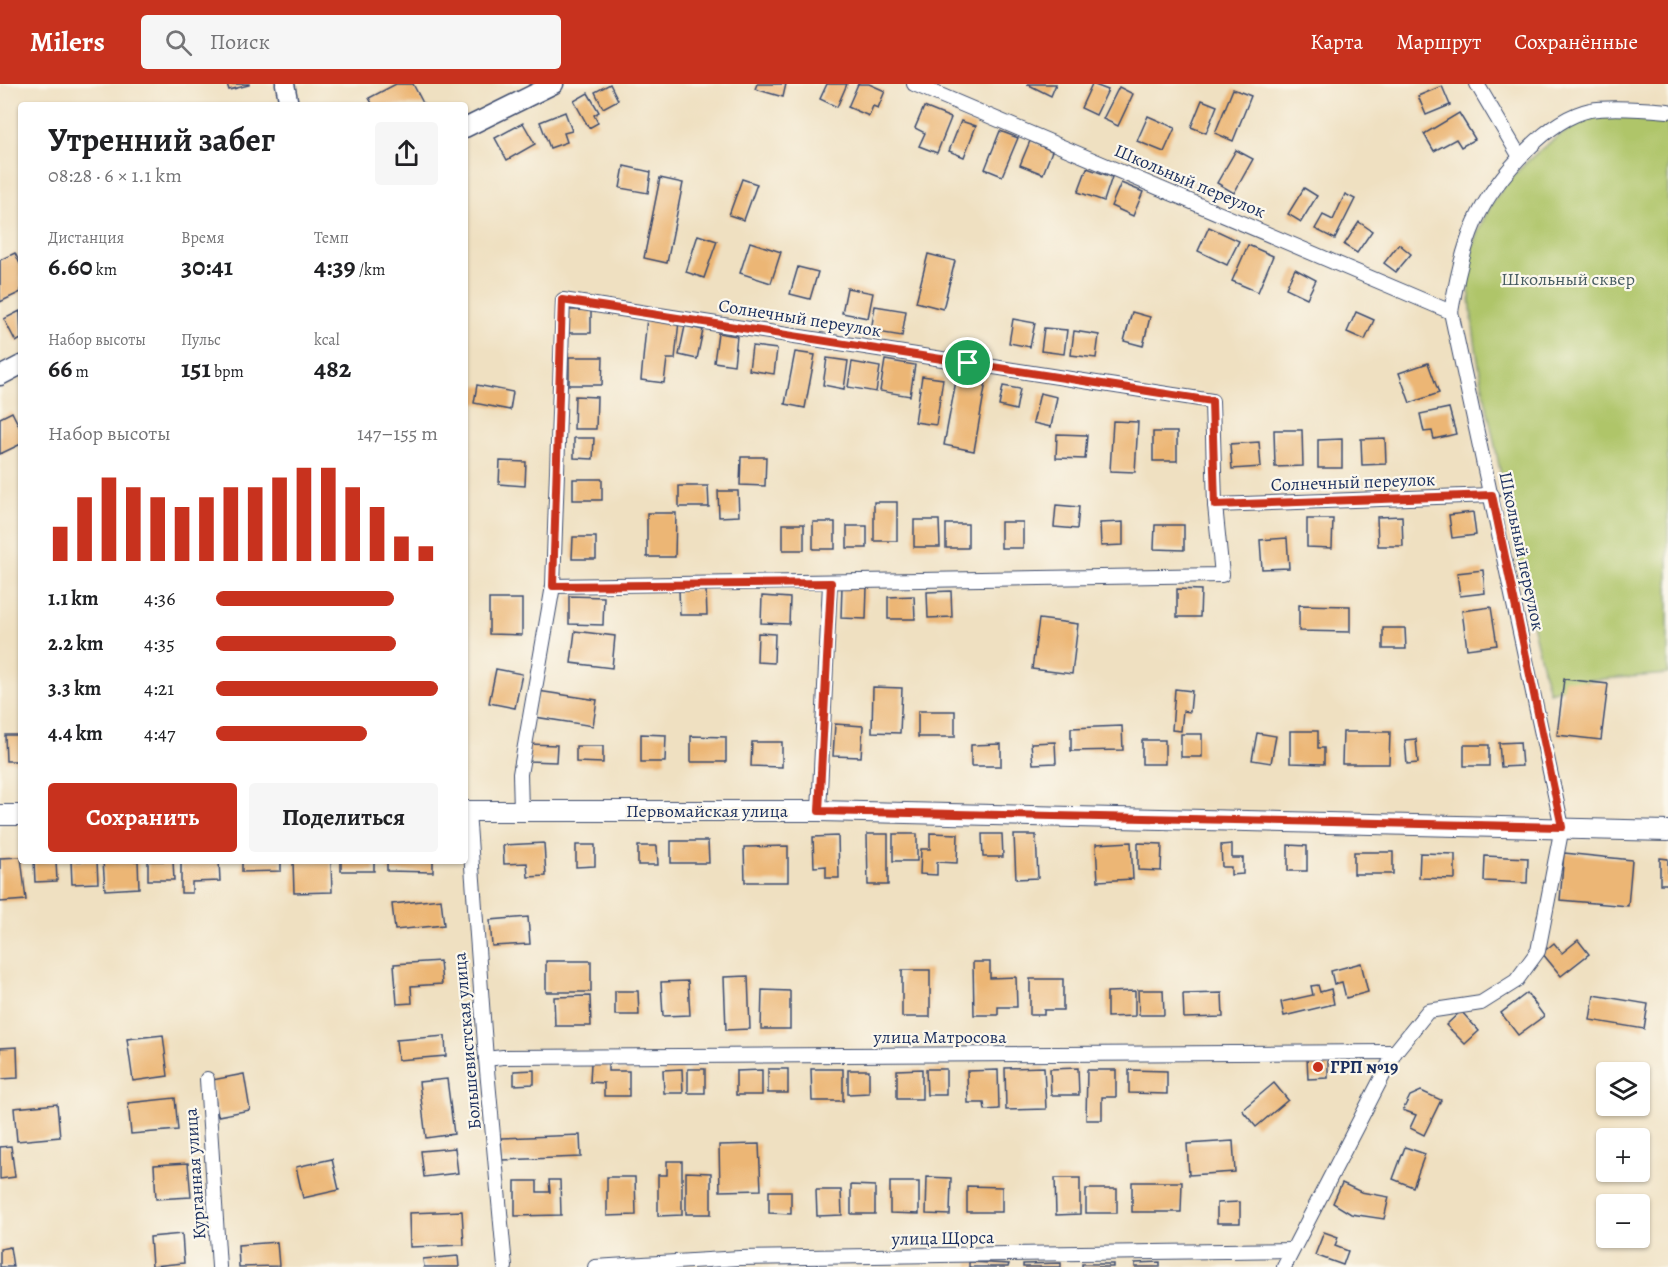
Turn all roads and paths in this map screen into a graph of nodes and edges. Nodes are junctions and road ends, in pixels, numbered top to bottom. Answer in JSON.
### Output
{"nodes":[{"id":1,"x":285,"y":84,"type":"edge"},
{"id":2,"x":554,"y":84,"type":"edge"},
{"id":3,"x":914,"y":84,"type":"edge"},
{"id":4,"x":1477,"y":84,"type":"edge"},
{"id":5,"x":288,"y":102,"type":"edge"},
{"id":6,"x":1668,"y":111,"type":"edge"},
{"id":7,"x":468,"y":127,"type":"edge"},
{"id":8,"x":1520,"y":157,"type":"junction"},
{"id":9,"x":1451,"y":312,"type":"junction"},
{"id":10,"x":18,"y":367,"type":"edge"},
{"id":11,"x":0,"y":376,"type":"edge"},
{"id":12,"x":1492,"y":495,"type":"junction"},
{"id":13,"x":1215,"y":505,"type":"junction"},
{"id":14,"x":831,"y":583,"type":"junction"},
{"id":15,"x":553,"y":586,"type":"junction"},
{"id":16,"x":468,"y":811,"type":"edge"},
{"id":17,"x":521,"y":811,"type":"junction"},
{"id":18,"x":819,"y":811,"type":"junction"},
{"id":19,"x":0,"y":815,"type":"edge"},
{"id":20,"x":18,"y":815,"type":"edge"},
{"id":21,"x":468,"y":824,"type":"edge"},
{"id":22,"x":1562,"y":827,"type":"junction"},
{"id":23,"x":1668,"y":831,"type":"edge"},
{"id":24,"x":1395,"y":1052,"type":"junction"},
{"id":25,"x":486,"y":1059,"type":"junction"},
{"id":26,"x":207,"y":1079,"type":"dead end"},
{"id":27,"x":1292,"y":1250,"type":"junction"},
{"id":28,"x":219,"y":1267,"type":"edge"},
{"id":29,"x":506,"y":1267,"type":"edge"},
{"id":30,"x":596,"y":1267,"type":"edge"},
{"id":31,"x":1284,"y":1267,"type":"edge"}],
"edges":[{"from":1,"to":5,"type":"street"},
{"from":2,"to":7,"type":"street"},
{"from":3,"to":9,"type":"street","name":"Школьный переулок"},
{"from":4,"to":8,"type":"street"},
{"from":6,"to":8,"type":"street"},
{"from":8,"to":9,"type":"street"},
{"from":9,"to":12,"type":"street","name":"Школьный переулок"},
{"from":10,"to":11,"type":"street"},
{"from":12,"to":13,"type":"street","name":"Солнечный переулок"},
{"from":12,"to":22,"type":"street","name":"Школьный переулок"},
{"from":13,"to":14,"type":"street","name":"Солнечный переулок"},
{"from":13,"to":15,"type":"street","name":"Солнечный переулок"},
{"from":14,"to":15,"type":"street","name":"Солнечный переулок"},
{"from":14,"to":18,"type":"street"},
{"from":15,"to":17,"type":"street","name":"Солнечный переулок"},
{"from":16,"to":17,"type":"main road","name":"Первомайская улица"},
{"from":17,"to":18,"type":"main road","name":"Первомайская улица"},
{"from":18,"to":22,"type":"main road","name":"Первомайская улица"},
{"from":19,"to":20,"type":"main road"},
{"from":21,"to":25,"type":"street","name":"Большевистская улица"},
{"from":22,"to":23,"type":"main road","name":"Первомайская улица"},
{"from":22,"to":24,"type":"street","name":"Школьный переулок"},
{"from":24,"to":25,"type":"street","name":"улица Матросова"},
{"from":24,"to":27,"type":"street","name":"Школьный переулок"},
{"from":25,"to":29,"type":"street","name":"Большевистская улица"},
{"from":26,"to":28,"type":"street","name":"Курганная улица"},
{"from":27,"to":30,"type":"street","name":"улица Щорса"},
{"from":27,"to":31,"type":"street","name":"Школьный переулок"}]}
